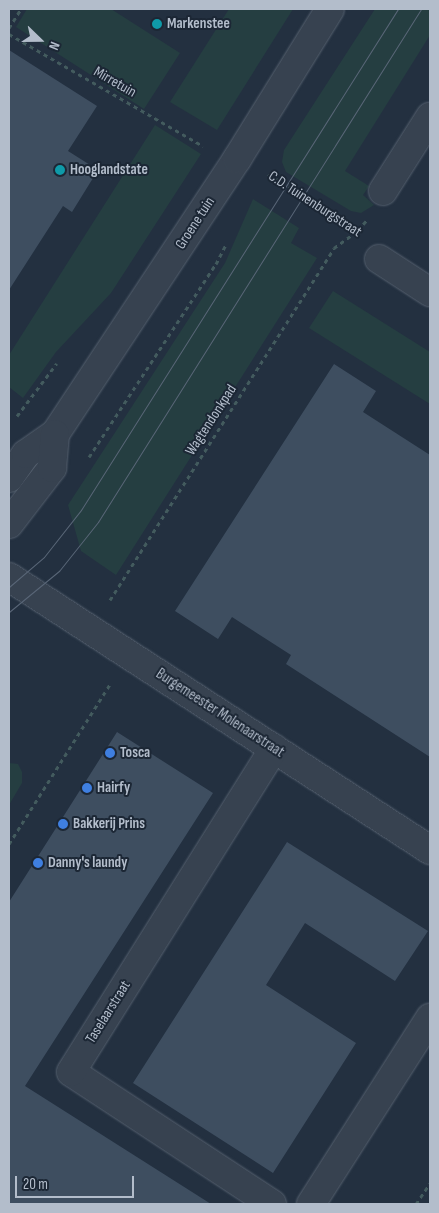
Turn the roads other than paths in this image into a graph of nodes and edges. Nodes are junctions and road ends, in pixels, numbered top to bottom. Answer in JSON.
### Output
{"nodes":[{"id":1,"x":330,"y":9,"type":"edge"},
{"id":2,"x":430,"y":117,"type":"edge"},
{"id":3,"x":383,"y":191,"type":"dead end"},
{"id":4,"x":379,"y":259,"type":"road end"},
{"id":5,"x":430,"y":292,"type":"edge"},
{"id":6,"x":55,"y":434,"type":"junction"},
{"id":7,"x":9,"y":478,"type":"edge"},
{"id":8,"x":9,"y":524,"type":"edge"},
{"id":9,"x":9,"y":577,"type":"edge"},
{"id":10,"x":274,"y":748,"type":"junction"},
{"id":11,"x":430,"y":850,"type":"edge"},
{"id":12,"x":430,"y":1018,"type":"edge"},
{"id":13,"x":272,"y":1204,"type":"edge"},
{"id":14,"x":311,"y":1204,"type":"edge"}],
"edges":[{"from":1,"to":6,"type":"street","name":"Groene tuin"},
{"from":2,"to":3,"type":"street"},
{"from":4,"to":5,"type":"street"},
{"from":6,"to":7,"type":"street","name":"Groene tuin"},
{"from":6,"to":8,"type":"street","name":"Groene tuin"},
{"from":9,"to":10,"type":"street","name":"Burgemeester Molenaarstraat"},
{"from":10,"to":11,"type":"street","name":"Burgemeester Molenaarstraat"},
{"from":10,"to":13,"type":"street","name":"Taselaarstraat"},
{"from":12,"to":14,"type":"street"}]}
